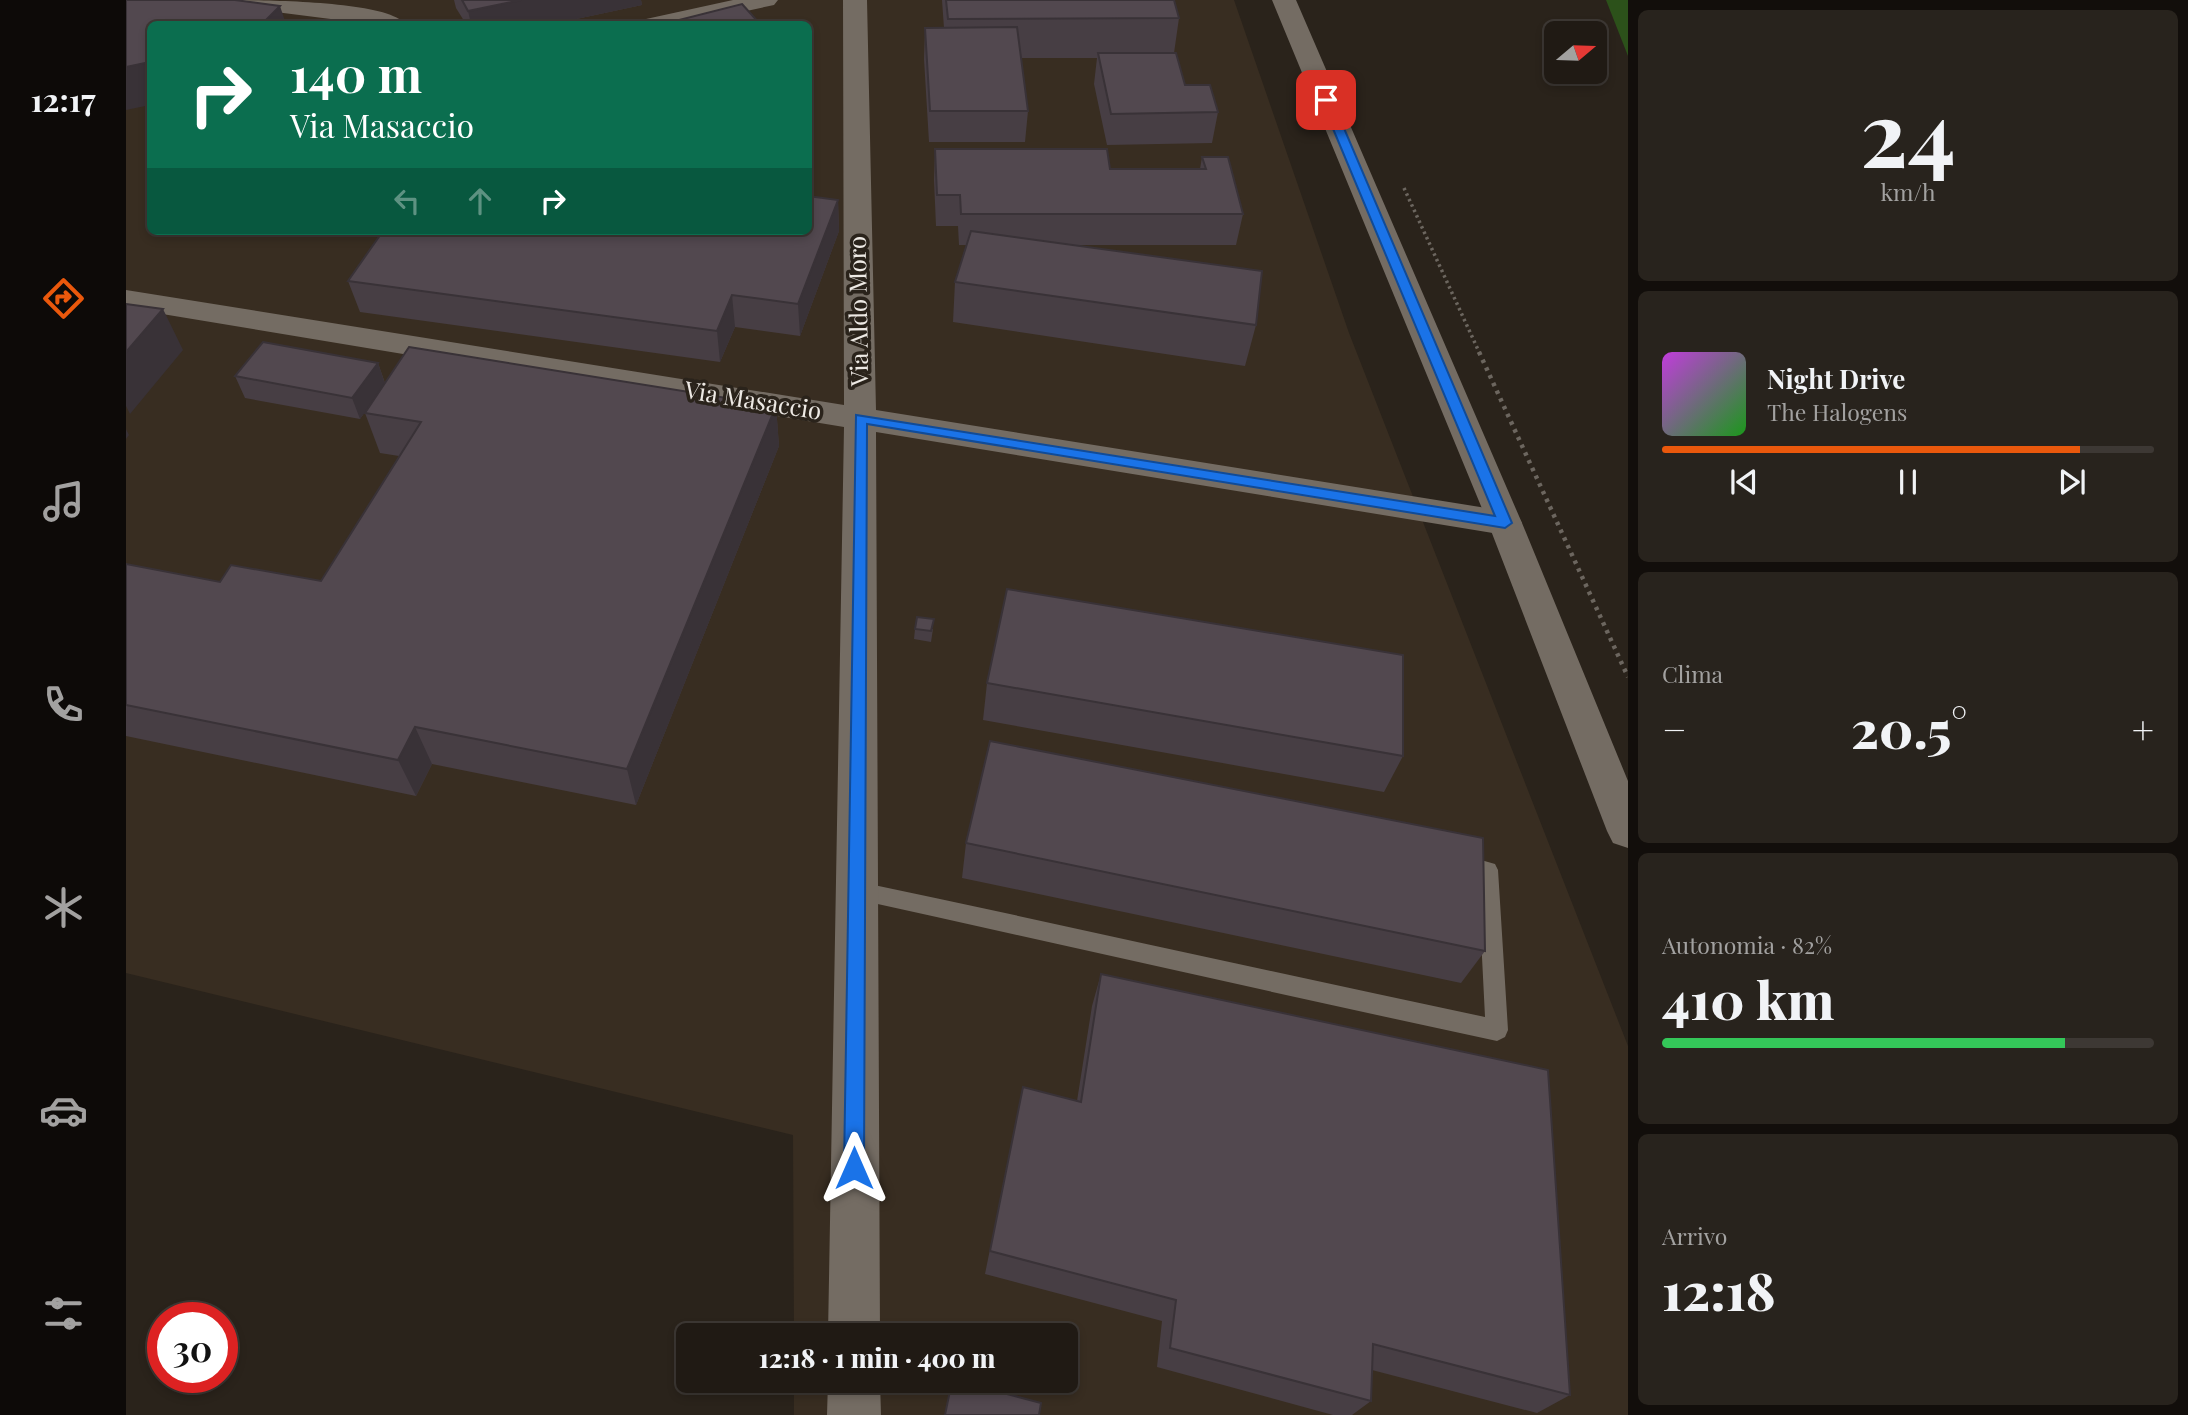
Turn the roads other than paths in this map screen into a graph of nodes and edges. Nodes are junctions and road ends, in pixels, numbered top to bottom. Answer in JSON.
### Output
{"nodes":[{"id":1,"x":236,"y":0,"type":"edge"},
{"id":2,"x":765,"y":0,"type":"edge"},
{"id":3,"x":855,"y":0,"type":"edge"},
{"id":4,"x":1284,"y":0,"type":"edge"},
{"id":5,"x":384,"y":21,"type":"edge"},
{"id":6,"x":669,"y":21,"type":"edge"},
{"id":7,"x":126,"y":299,"type":"edge"},
{"id":8,"x":860,"y":418,"type":"junction"},
{"id":9,"x":1505,"y":523,"type":"junction"},
{"id":10,"x":1628,"y":831,"type":"edge"},
{"id":11,"x":1436,"y":858,"type":"edge"},
{"id":12,"x":855,"y":890,"type":"junction"},
{"id":13,"x":854,"y":1323,"type":"edge"},
{"id":14,"x":854,"y":1393,"type":"edge"},
{"id":15,"x":854,"y":1415,"type":"edge"}],
"edges":[{"from":1,"to":5,"type":"street"},
{"from":2,"to":6,"type":"street"},
{"from":3,"to":8,"type":"street","name":"Via Aldo Moro"},
{"from":4,"to":9,"type":"street"},
{"from":7,"to":8,"type":"street","name":"Via Masaccio"},
{"from":8,"to":9,"type":"street","name":"Via Masaccio"},
{"from":8,"to":12,"type":"street","name":"Via Aldo Moro"},
{"from":9,"to":10,"type":"street"},
{"from":11,"to":12,"type":"lane"},
{"from":12,"to":13,"type":"street","name":"Via Aldo Moro"},
{"from":14,"to":15,"type":"street"}]}
